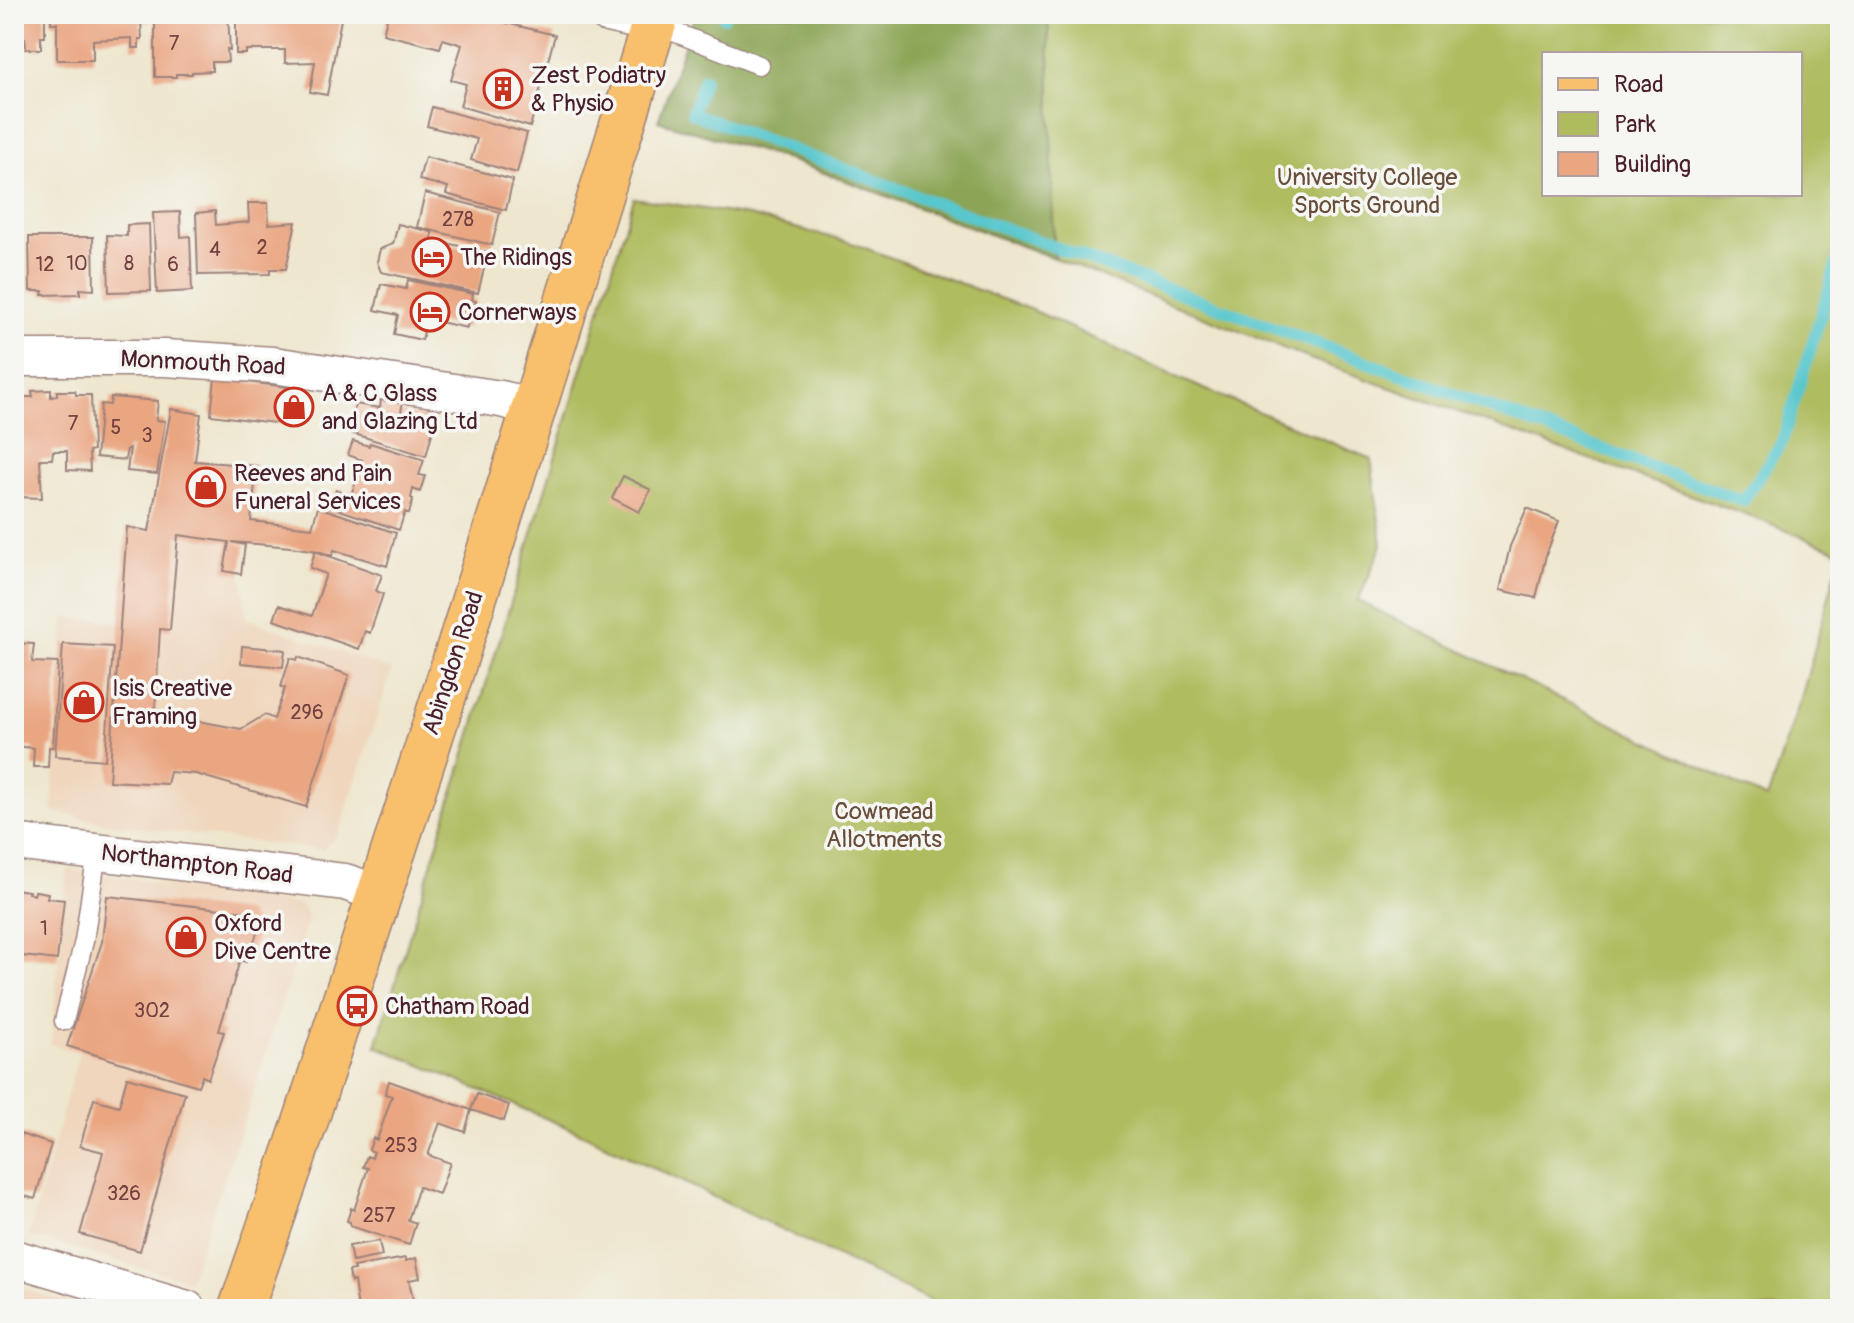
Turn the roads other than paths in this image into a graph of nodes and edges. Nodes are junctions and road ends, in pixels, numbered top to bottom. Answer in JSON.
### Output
{"nodes":[{"id":1,"x":607,"y":14,"type":"edge"},
{"id":2,"x":655,"y":19,"type":"edge"},
{"id":3,"x":759,"y":65,"type":"dead end"},
{"id":4,"x":14,"y":358,"type":"edge"},
{"id":5,"x":533,"y":407,"type":"junction"},
{"id":6,"x":14,"y":842,"type":"edge"},
{"id":7,"x":97,"y":852,"type":"junction"},
{"id":8,"x":378,"y":893,"type":"junction"},
{"id":9,"x":64,"y":1021,"type":"dead end"},
{"id":10,"x":14,"y":1258,"type":"edge"},
{"id":11,"x":187,"y":1309,"type":"edge"},
{"id":12,"x":241,"y":1309,"type":"edge"}],
"edges":[{"from":1,"to":2,"type":"street"},
{"from":2,"to":3,"type":"lane"},
{"from":2,"to":5,"type":"main road","name":"Abingdon Road"},
{"from":4,"to":5,"type":"street","name":"Monmouth Road"},
{"from":5,"to":8,"type":"main road","name":"Abingdon Road"},
{"from":6,"to":7,"type":"street","name":"Northampton Road"},
{"from":7,"to":8,"type":"street","name":"Northampton Road"},
{"from":7,"to":9,"type":"lane"},
{"from":8,"to":12,"type":"main road","name":"Abingdon Road"},
{"from":10,"to":11,"type":"street"}]}
